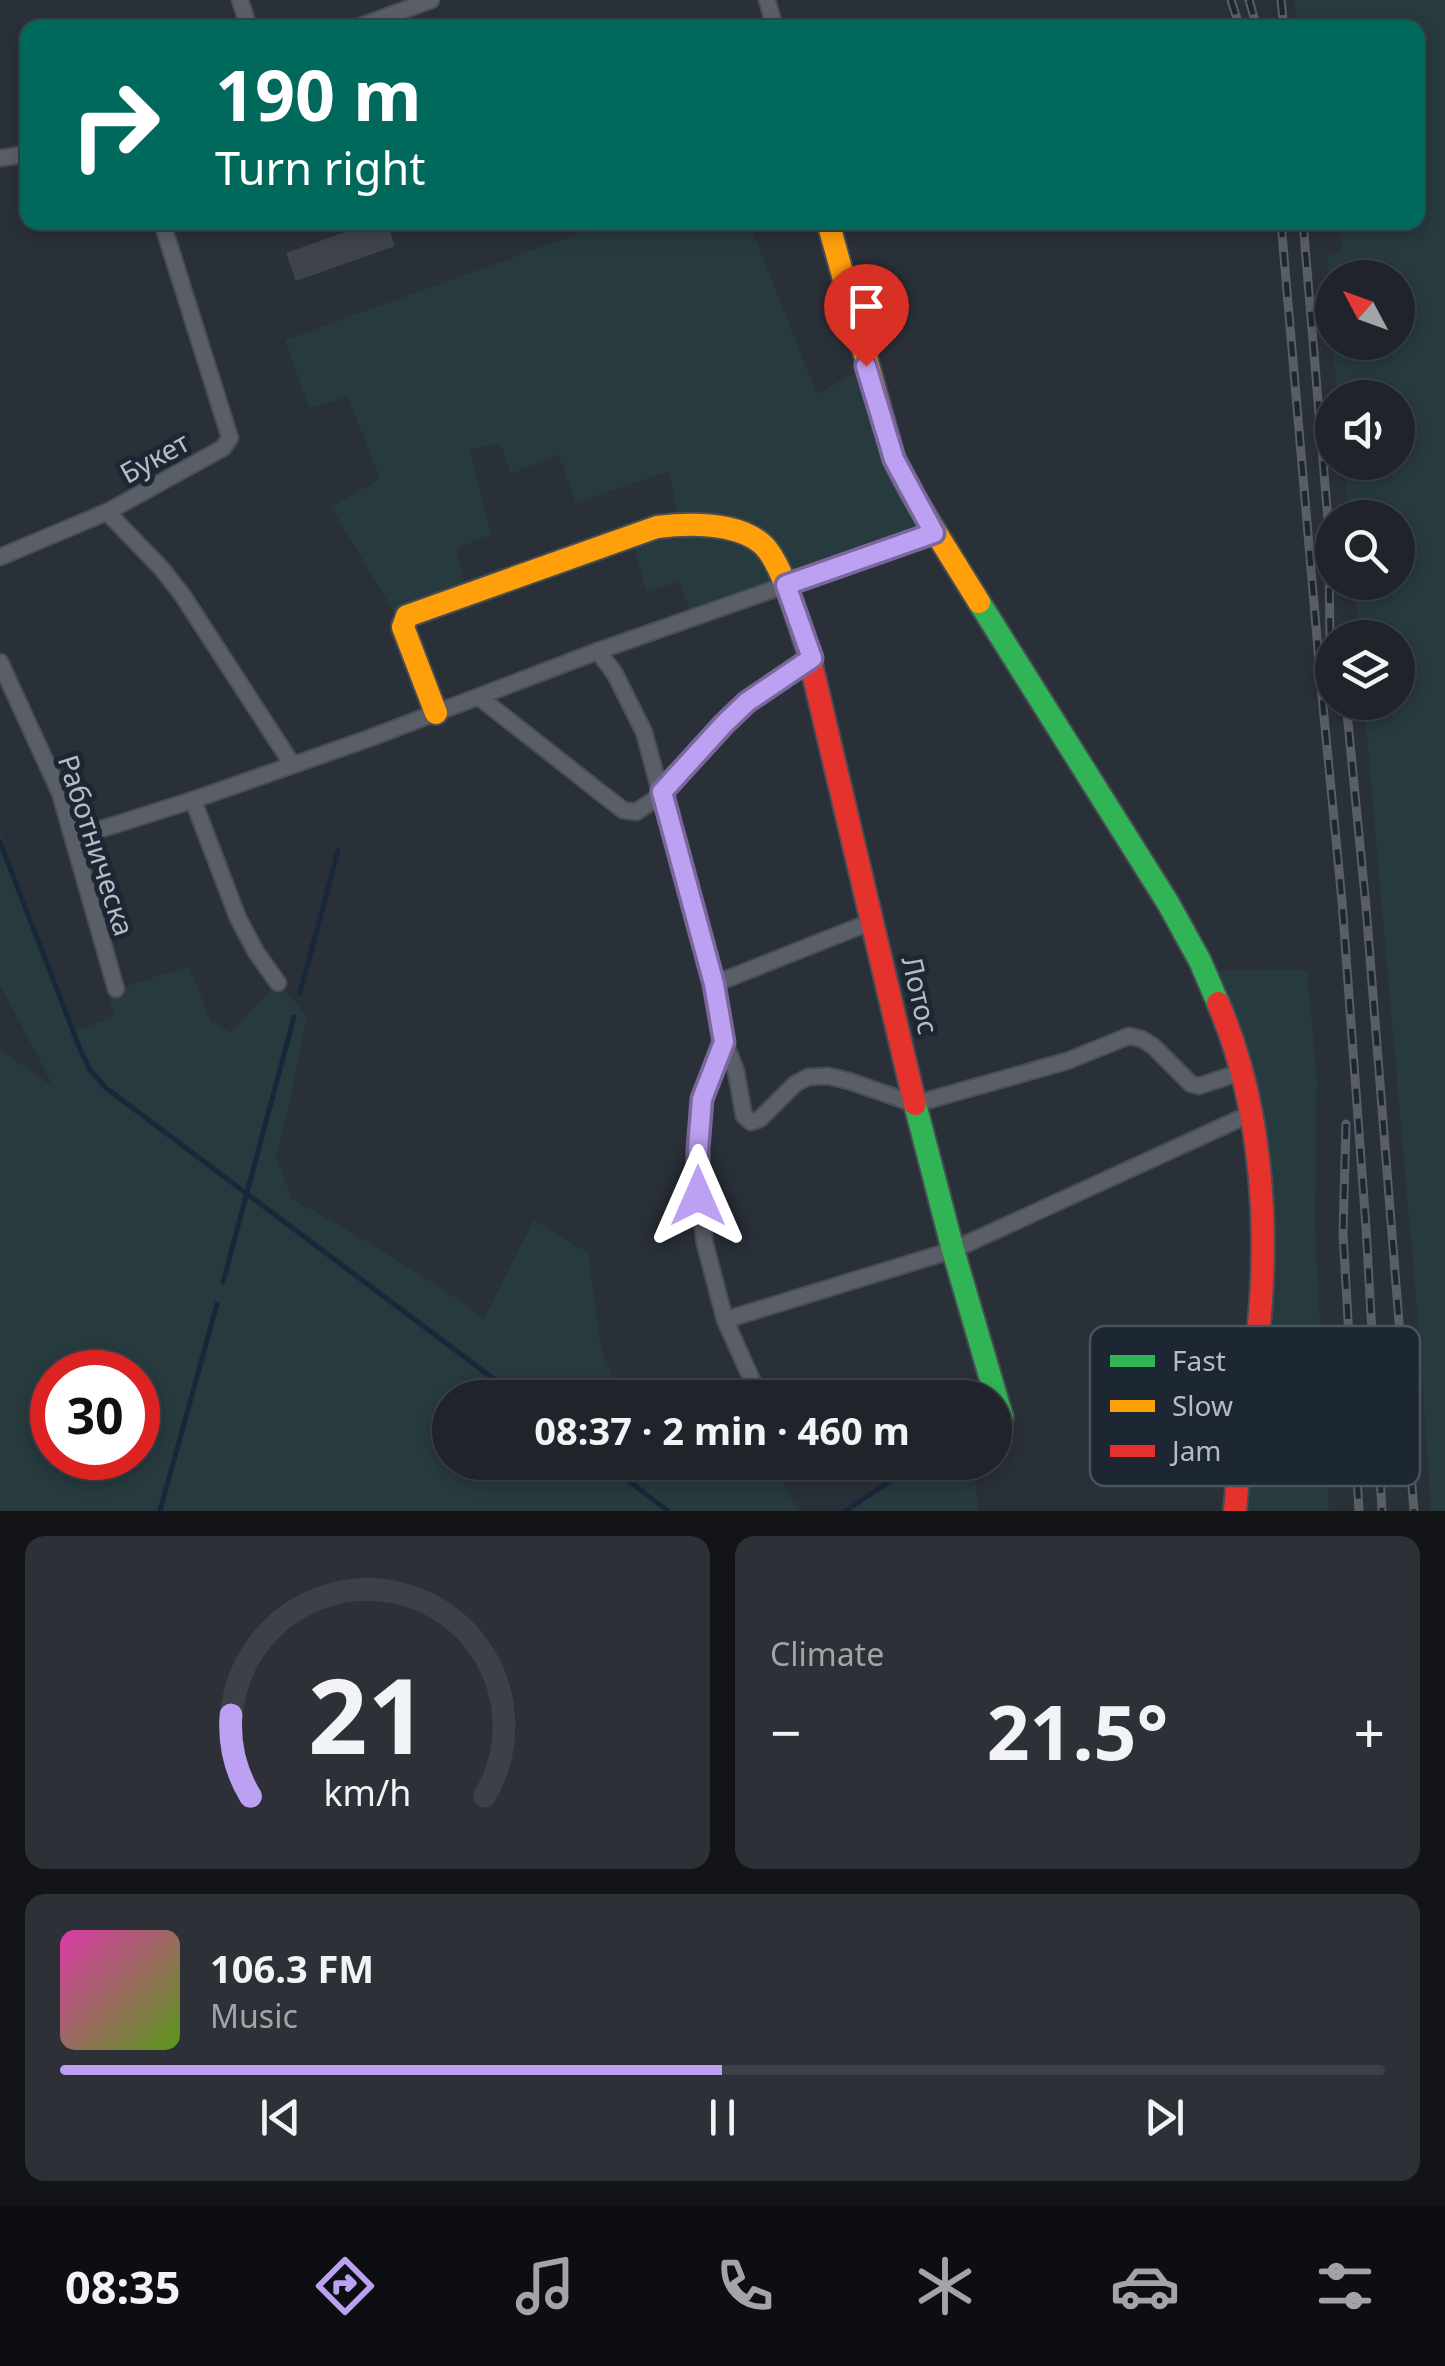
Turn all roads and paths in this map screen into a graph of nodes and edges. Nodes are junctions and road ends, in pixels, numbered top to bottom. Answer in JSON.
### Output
{"nodes":[{"id":1,"x":431,"y":0,"type":"edge"},
{"id":2,"x":377,"y":20,"type":"edge"},
{"id":3,"x":165,"y":230,"type":"edge"},
{"id":4,"x":830,"y":230,"type":"edge"},
{"id":5,"x":107,"y":512,"type":"junction"},
{"id":6,"x":934,"y":533,"type":"junction"},
{"id":7,"x":0,"y":557,"type":"edge"},
{"id":8,"x":786,"y":585,"type":"junction"},
{"id":9,"x":598,"y":652,"type":"junction"},
{"id":10,"x":812,"y":658,"type":"junction"},
{"id":11,"x":0,"y":662,"type":"edge"},
{"id":12,"x":480,"y":697,"type":"junction"},
{"id":13,"x":436,"y":713,"type":"junction"},
{"id":14,"x":292,"y":764,"type":"junction"},
{"id":15,"x":662,"y":792,"type":"junction"},
{"id":16,"x":193,"y":800,"type":"junction"},
{"id":17,"x":74,"y":838,"type":"junction"},
{"id":18,"x":873,"y":921,"type":"junction"},
{"id":19,"x":278,"y":983,"type":"dead end"},
{"id":20,"x":714,"y":984,"type":"junction"},
{"id":21,"x":116,"y":990,"type":"dead end"},
{"id":22,"x":724,"y":1042,"type":"junction"},
{"id":23,"x":1241,"y":1072,"type":"junction"},
{"id":24,"x":915,"y":1104,"type":"junction"},
{"id":25,"x":1250,"y":1114,"type":"junction"},
{"id":26,"x":953,"y":1250,"type":"junction"},
{"id":27,"x":725,"y":1320,"type":"junction"},
{"id":28,"x":1258,"y":1326,"type":"edge"},
{"id":29,"x":752,"y":1380,"type":"edge"},
{"id":30,"x":991,"y":1380,"type":"edge"},
{"id":31,"x":1237,"y":1486,"type":"edge"},
{"id":32,"x":1235,"y":1511,"type":"edge"}],
"edges":[{"from":1,"to":2,"type":"street"},
{"from":3,"to":5,"type":"street","name":"Букет"},
{"from":4,"to":6,"type":"street"},
{"from":5,"to":7,"type":"street","name":"Букет"},
{"from":5,"to":14,"type":"street"},
{"from":6,"to":8,"type":"street"},
{"from":6,"to":23,"type":"street"},
{"from":8,"to":9,"type":"street"},
{"from":8,"to":10,"type":"street","name":"Лотос"},
{"from":8,"to":13,"type":"street","name":"Лотос"},
{"from":9,"to":12,"type":"street"},
{"from":9,"to":15,"type":"street"},
{"from":10,"to":15,"type":"street"},
{"from":10,"to":18,"type":"street","name":"Лотос"},
{"from":11,"to":17,"type":"street","name":"Работническа"},
{"from":12,"to":13,"type":"street"},
{"from":12,"to":15,"type":"street"},
{"from":13,"to":14,"type":"street"},
{"from":14,"to":16,"type":"street"},
{"from":15,"to":20,"type":"street"},
{"from":16,"to":17,"type":"street"},
{"from":16,"to":19,"type":"street"},
{"from":17,"to":21,"type":"street","name":"Работническа"},
{"from":18,"to":20,"type":"street"},
{"from":18,"to":24,"type":"street","name":"Лотос"},
{"from":20,"to":22,"type":"street"},
{"from":22,"to":24,"type":"street"},
{"from":22,"to":27,"type":"street"},
{"from":23,"to":24,"type":"street"},
{"from":23,"to":25,"type":"street"},
{"from":24,"to":26,"type":"street","name":"Лотос"},
{"from":25,"to":26,"type":"street"},
{"from":25,"to":28,"type":"street"},
{"from":26,"to":27,"type":"street"},
{"from":26,"to":30,"type":"street","name":"Лотос"},
{"from":27,"to":29,"type":"street"},
{"from":31,"to":32,"type":"street"}]}
